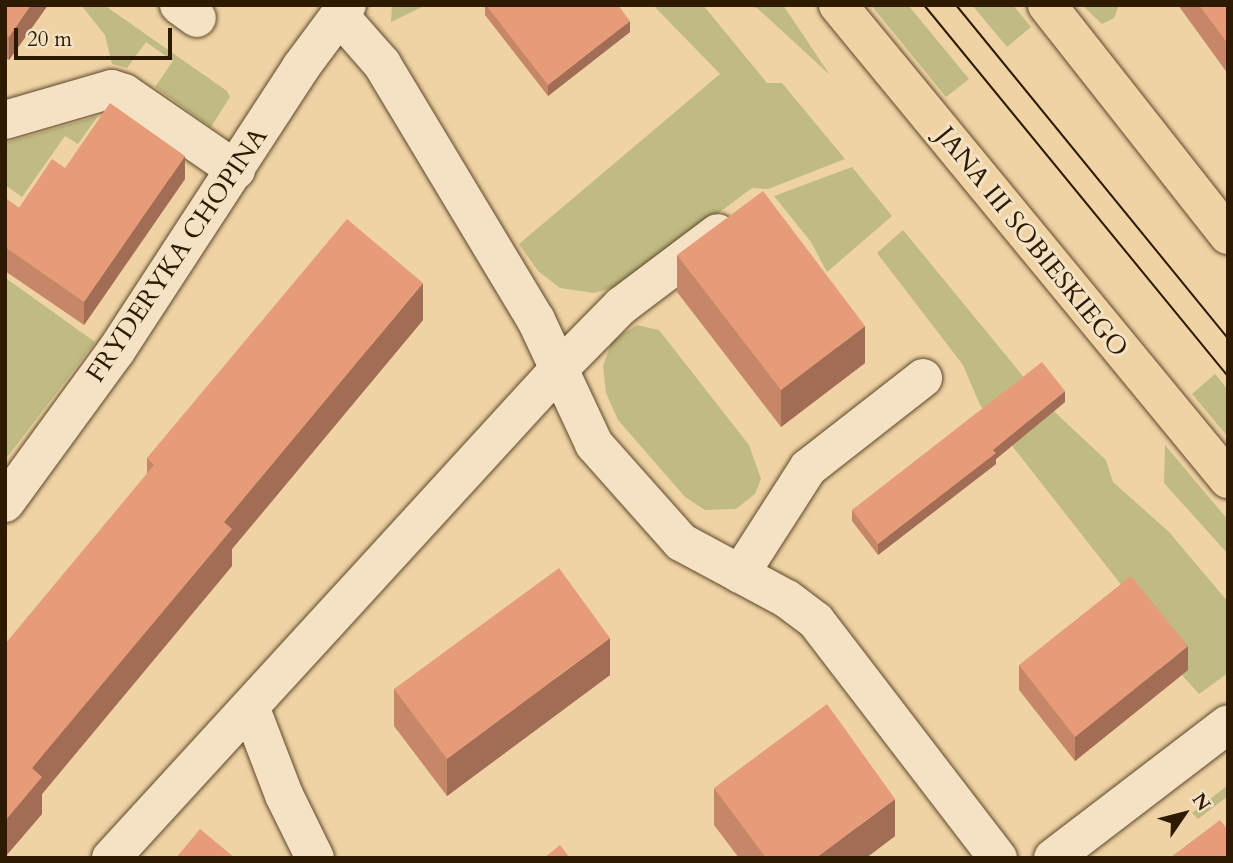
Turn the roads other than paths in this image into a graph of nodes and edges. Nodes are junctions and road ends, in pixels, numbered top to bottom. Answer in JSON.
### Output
{"nodes":[{"id":1,"x":838,"y":5,"type":"edge"},
{"id":2,"x":1047,"y":5,"type":"edge"},
{"id":3,"x":343,"y":10,"type":"edge"},
{"id":4,"x":5,"y":120,"type":"edge"},
{"id":5,"x":236,"y":170,"type":"junction"},
{"id":6,"x":720,"y":232,"type":"edge"},
{"id":7,"x":1228,"y":234,"type":"edge"},
{"id":8,"x":560,"y":368,"type":"junction"},
{"id":9,"x":923,"y":377,"type":"dead end"},
{"id":10,"x":1228,"y":479,"type":"edge"},
{"id":11,"x":5,"y":503,"type":"edge"},
{"id":12,"x":740,"y":573,"type":"junction"},
{"id":13,"x":251,"y":709,"type":"junction"},
{"id":14,"x":1228,"y":724,"type":"edge"},
{"id":15,"x":111,"y":858,"type":"edge"},
{"id":16,"x":315,"y":858,"type":"edge"},
{"id":17,"x":998,"y":858,"type":"edge"},
{"id":18,"x":1054,"y":858,"type":"edge"}],
"edges":[{"from":1,"to":10,"type":"main road","name":"JANA III SOBIESKIEGO"},
{"from":2,"to":7,"type":"main road"},
{"from":3,"to":5,"type":"street","name":"FRYDERYKA CHOPINA"},
{"from":3,"to":8,"type":"street"},
{"from":4,"to":5,"type":"street"},
{"from":5,"to":11,"type":"street","name":"FRYDERYKA CHOPINA"},
{"from":6,"to":8,"type":"street"},
{"from":8,"to":12,"type":"street"},
{"from":8,"to":13,"type":"street"},
{"from":9,"to":12,"type":"street"},
{"from":12,"to":17,"type":"street"},
{"from":13,"to":15,"type":"street"},
{"from":13,"to":16,"type":"street"},
{"from":14,"to":18,"type":"street"}]}
